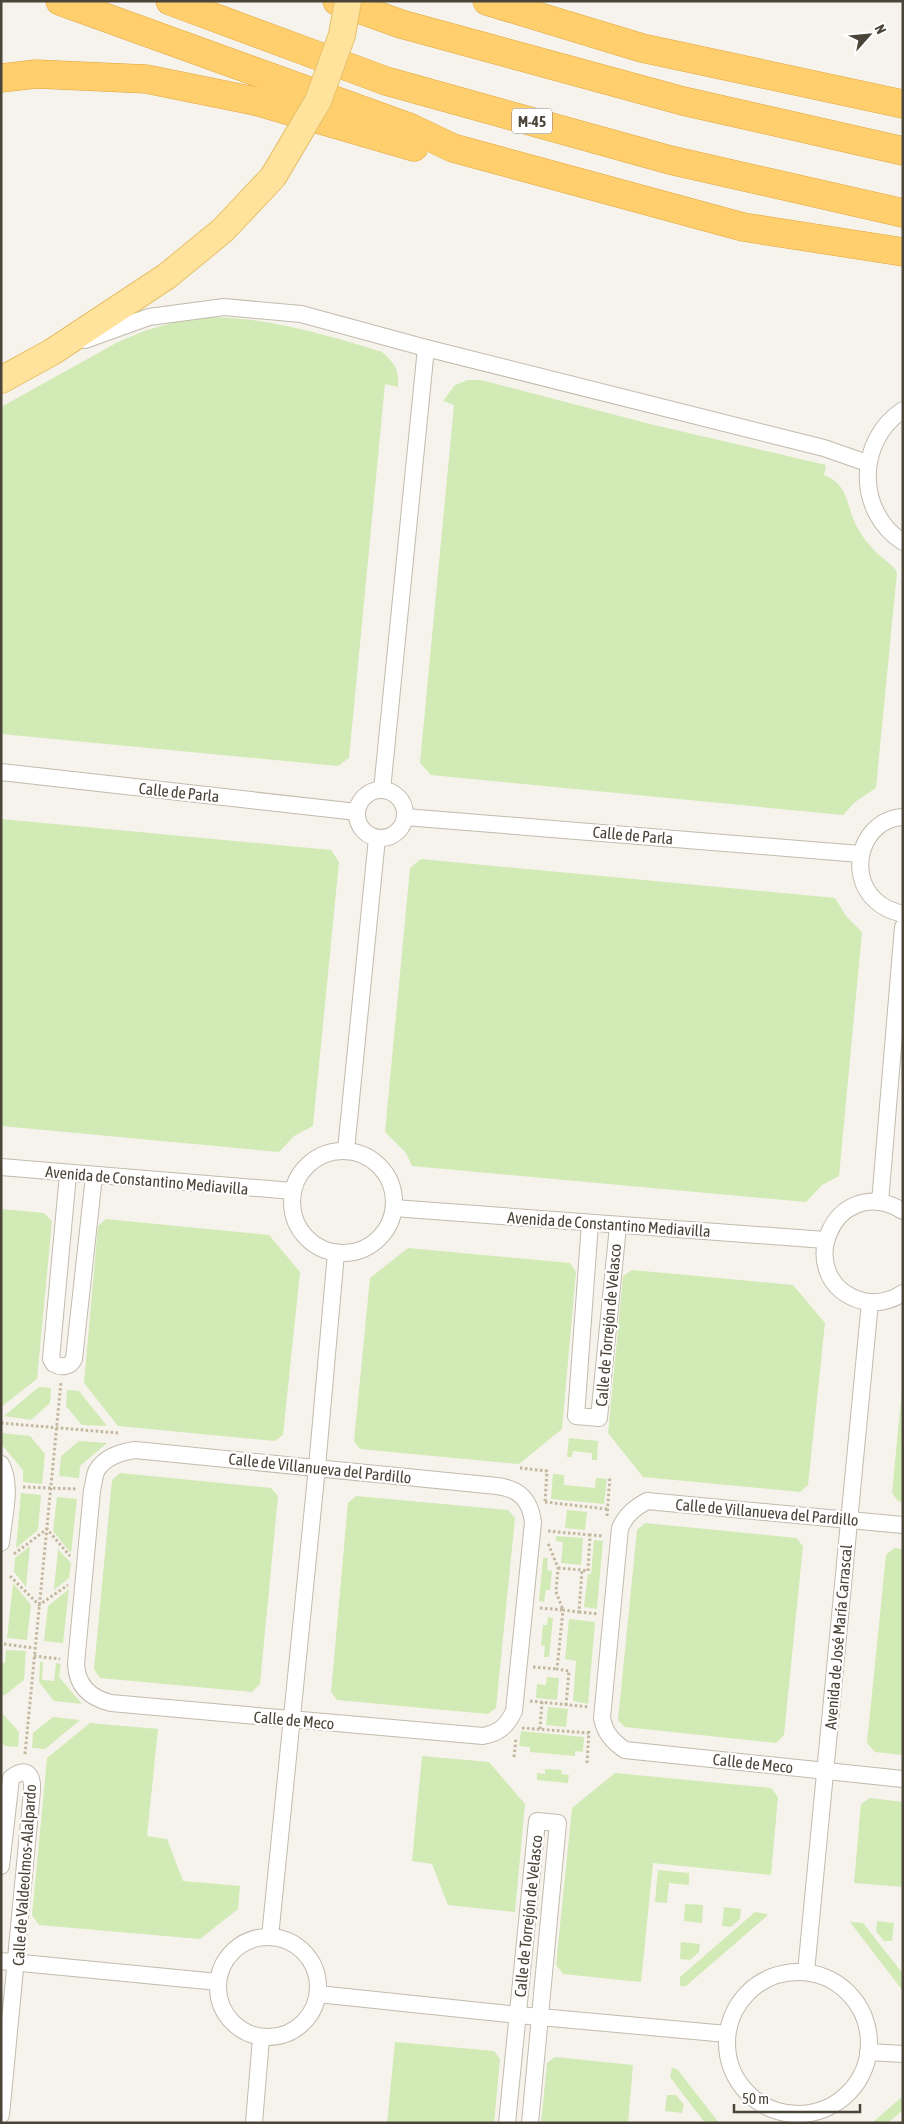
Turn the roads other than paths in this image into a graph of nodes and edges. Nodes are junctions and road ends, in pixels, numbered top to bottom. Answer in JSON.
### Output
{"nodes":[{"id":1,"x":60,"y":1,"type":"edge"},
{"id":2,"x":170,"y":1,"type":"edge"},
{"id":3,"x":337,"y":1,"type":"edge"},
{"id":4,"x":348,"y":1,"type":"edge"},
{"id":5,"x":487,"y":1,"type":"edge"},
{"id":6,"x":1,"y":78,"type":"edge"},
{"id":7,"x":903,"y":104,"type":"edge"},
{"id":8,"x":453,"y":148,"type":"junction"},
{"id":9,"x":903,"y":151,"type":"edge"},
{"id":10,"x":903,"y":213,"type":"edge"},
{"id":11,"x":903,"y":252,"type":"edge"},
{"id":12,"x":426,"y":348,"type":"junction"},
{"id":13,"x":52,"y":352,"type":"junction"},
{"id":14,"x":1,"y":380,"type":"edge"},
{"id":15,"x":903,"y":410,"type":"edge"},
{"id":16,"x":867,"y":464,"type":"junction"},
{"id":17,"x":903,"y":542,"type":"edge"},
{"id":18,"x":1,"y":772,"type":"edge"},
{"id":19,"x":382,"y":790,"type":"junction"},
{"id":20,"x":357,"y":812,"type":"junction"},
{"id":21,"x":405,"y":816,"type":"junction"},
{"id":22,"x":903,"y":816,"type":"edge"},
{"id":23,"x":377,"y":838,"type":"junction"},
{"id":24,"x":860,"y":854,"type":"junction"},
{"id":25,"x":903,"y":914,"type":"edge"},
{"id":26,"x":903,"y":927,"type":"edge"},
{"id":27,"x":346,"y":1150,"type":"junction"},
{"id":28,"x":1,"y":1167,"type":"edge"},
{"id":29,"x":68,"y":1174,"type":"junction"},
{"id":30,"x":94,"y":1176,"type":"junction"},
{"id":31,"x":292,"y":1191,"type":"junction"},
{"id":32,"x":880,"y":1202,"type":"junction"},
{"id":33,"x":394,"y":1208,"type":"junction"},
{"id":34,"x":903,"y":1211,"type":"edge"},
{"id":35,"x":590,"y":1223,"type":"junction"},
{"id":36,"x":618,"y":1226,"type":"junction"},
{"id":37,"x":825,"y":1240,"type":"junction"},
{"id":38,"x":336,"y":1253,"type":"junction"},
{"id":39,"x":903,"y":1293,"type":"edge"},
{"id":40,"x":870,"y":1302,"type":"junction"},
{"id":41,"x":1,"y":1464,"type":"edge"},
{"id":42,"x":317,"y":1467,"type":"junction"},
{"id":43,"x":849,"y":1520,"type":"junction"},
{"id":44,"x":903,"y":1526,"type":"edge"},
{"id":45,"x":6,"y":1549,"type":"edge"},
{"id":46,"x":85,"y":1689,"type":"joint"},
{"id":47,"x":292,"y":1720,"type":"junction"},
{"id":48,"x":512,"y":1730,"type":"joint"},
{"id":49,"x":609,"y":1737,"type":"joint"},
{"id":50,"x":825,"y":1770,"type":"junction"},
{"id":51,"x":903,"y":1779,"type":"edge"},
{"id":52,"x":1,"y":1866,"type":"edge"},
{"id":53,"x":270,"y":1937,"type":"junction"},
{"id":54,"x":9,"y":1962,"type":"edge"},
{"id":55,"x":806,"y":1972,"type":"junction"},
{"id":56,"x":218,"y":1982,"type":"junction"},
{"id":57,"x":318,"y":1994,"type":"junction"},
{"id":58,"x":518,"y":2015,"type":"junction"},
{"id":59,"x":541,"y":2017,"type":"junction"},
{"id":60,"x":727,"y":2034,"type":"junction"},
{"id":61,"x":261,"y":2038,"type":"junction"},
{"id":62,"x":868,"y":2052,"type":"junction"},
{"id":63,"x":903,"y":2054,"type":"edge"},
{"id":64,"x":1,"y":2115,"type":"edge"},
{"id":65,"x":792,"y":2118,"type":"edge"},
{"id":66,"x":254,"y":2123,"type":"edge"},
{"id":67,"x":507,"y":2123,"type":"edge"},
{"id":68,"x":530,"y":2123,"type":"edge"}],
"edges":[{"from":1,"to":8,"type":"highway"},
{"from":2,"to":10,"type":"highway","number":"M-45"},
{"from":3,"to":9,"type":"highway"},
{"from":4,"to":13,"type":"main road","bridge":true},
{"from":5,"to":7,"type":"highway"},
{"from":6,"to":8,"type":"highway"},
{"from":8,"to":11,"type":"highway"},
{"from":12,"to":13,"type":"street"},
{"from":12,"to":16,"type":"street"},
{"from":12,"to":19,"type":"street"},
{"from":13,"to":14,"type":"main road"},
{"from":15,"to":16,"type":"street"},
{"from":16,"to":17,"type":"street"},
{"from":18,"to":20,"type":"street","name":"Calle de Parla"},
{"from":19,"to":20,"type":"street"},
{"from":19,"to":21,"type":"street"},
{"from":20,"to":23,"type":"street"},
{"from":21,"to":23,"type":"street"},
{"from":21,"to":24,"type":"street","name":"Calle de Parla"},
{"from":22,"to":24,"type":"street"},
{"from":23,"to":27,"type":"street"},
{"from":24,"to":25,"type":"street"},
{"from":26,"to":32,"type":"street"},
{"from":27,"to":31,"type":"street"},
{"from":27,"to":33,"type":"street"},
{"from":28,"to":29,"type":"street","name":"Avenida de Constantino Mediavilla"},
{"from":29,"to":30,"type":"street","name":"Avenida de Constantino Mediavilla"},
{"from":29,"to":30,"type":"street"},
{"from":30,"to":31,"type":"street","name":"Avenida de Constantino Mediavilla"},
{"from":31,"to":38,"type":"street"},
{"from":32,"to":34,"type":"street"},
{"from":32,"to":37,"type":"street"},
{"from":33,"to":35,"type":"street","name":"Avenida de Constantino Mediavilla"},
{"from":33,"to":38,"type":"street"},
{"from":35,"to":36,"type":"street","name":"Avenida de Constantino Mediavilla"},
{"from":35,"to":36,"type":"street","name":"Calle de Torrejón de Velasco"},
{"from":36,"to":37,"type":"street","name":"Avenida de Constantino Mediavilla"},
{"from":37,"to":40,"type":"street"},
{"from":38,"to":42,"type":"street"},
{"from":39,"to":40,"type":"street"},
{"from":40,"to":43,"type":"street","name":"Avenida de José María Carrascal"},
{"from":41,"to":45,"type":"street"},
{"from":42,"to":46,"type":"street","name":"Calle de Villanueva del Pardillo"},
{"from":42,"to":47,"type":"street"},
{"from":42,"to":48,"type":"street","name":"Calle de Villanueva del Pardillo"},
{"from":43,"to":44,"type":"street","name":"Calle de Villanueva del Pardillo"},
{"from":43,"to":49,"type":"street","name":"Calle de Villanueva del Pardillo"},
{"from":43,"to":50,"type":"street","name":"Avenida de José María Carrascal"},
{"from":46,"to":47,"type":"street","name":"Calle de Meco"},
{"from":47,"to":48,"type":"street","name":"Calle de Meco"},
{"from":47,"to":53,"type":"street"},
{"from":49,"to":50,"type":"street","name":"Calle de Meco"},
{"from":50,"to":51,"type":"street","name":"Calle de Meco"},
{"from":50,"to":55,"type":"street","name":"Avenida de José María Carrascal"},
{"from":52,"to":54,"type":"street","name":"Calle de Valdeolmos-Alalpardo"},
{"from":53,"to":56,"type":"street"},
{"from":53,"to":57,"type":"street"},
{"from":54,"to":56,"type":"street"},
{"from":54,"to":64,"type":"street","name":"Calle de Valdeolmos-Alalpardo"},
{"from":55,"to":60,"type":"street"},
{"from":55,"to":62,"type":"street"},
{"from":56,"to":61,"type":"street"},
{"from":57,"to":58,"type":"street"},
{"from":57,"to":61,"type":"street"},
{"from":58,"to":59,"type":"street"},
{"from":58,"to":59,"type":"street","name":"Calle de Torrejón de Velasco"},
{"from":58,"to":67,"type":"street","name":"Calle de Torrejón de Velasco"},
{"from":59,"to":60,"type":"street"},
{"from":59,"to":68,"type":"street","name":"Calle de Torrejón de Velasco"},
{"from":60,"to":65,"type":"street"},
{"from":61,"to":66,"type":"street"},
{"from":62,"to":63,"type":"street"},
{"from":62,"to":65,"type":"street"}]}
